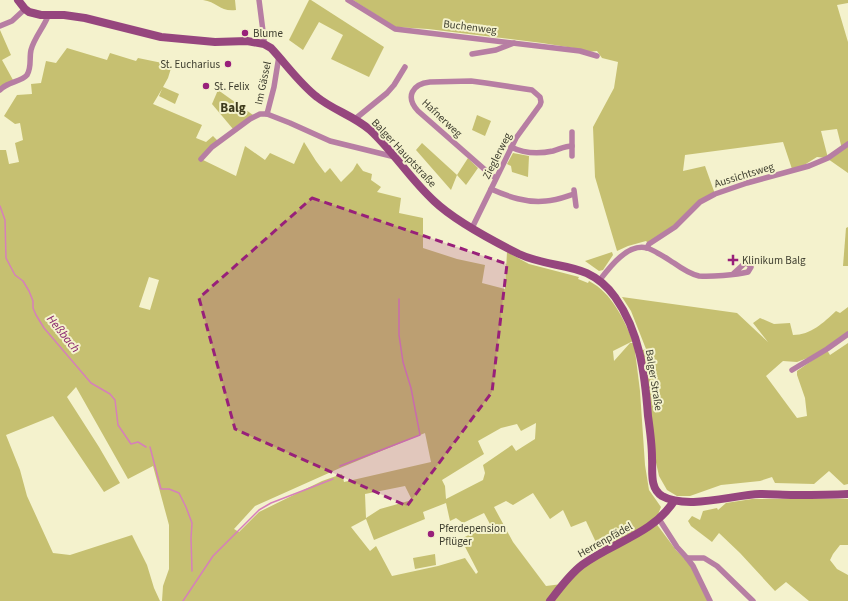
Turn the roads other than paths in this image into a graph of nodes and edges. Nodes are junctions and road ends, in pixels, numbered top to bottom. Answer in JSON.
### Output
{"nodes":[{"id":1,"x":18,"y":0,"type":"edge"},
{"id":2,"x":259,"y":0,"type":"edge"},
{"id":3,"x":348,"y":0,"type":"edge"},
{"id":4,"x":25,"y":9,"type":"junction"},
{"id":5,"x":48,"y":16,"type":"junction"},
{"id":6,"x":0,"y":26,"type":"edge"},
{"id":7,"x":515,"y":43,"type":"junction"},
{"id":8,"x":264,"y":44,"type":"junction"},
{"id":9,"x":472,"y":54,"type":"dead end"},
{"id":10,"x":279,"y":56,"type":"junction"},
{"id":11,"x":597,"y":56,"type":"dead end"},
{"id":12,"x":405,"y":67,"type":"dead end"},
{"id":13,"x":0,"y":90,"type":"edge"},
{"id":14,"x":539,"y":95,"type":"joint"},
{"id":15,"x":266,"y":114,"type":"junction"},
{"id":16,"x":355,"y":119,"type":"junction"},
{"id":17,"x":572,"y":132,"type":"dead end"},
{"id":18,"x":848,"y":144,"type":"edge"},
{"id":19,"x":572,"y":146,"type":"junction"},
{"id":20,"x":511,"y":147,"type":"junction"},
{"id":21,"x":572,"y":156,"type":"dead end"},
{"id":22,"x":395,"y":157,"type":"junction"},
{"id":23,"x":201,"y":158,"type":"dead end"},
{"id":24,"x":496,"y":178,"type":"junction"},
{"id":25,"x":491,"y":189,"type":"junction"},
{"id":26,"x":576,"y":206,"type":"dead end"},
{"id":27,"x":472,"y":228,"type":"junction"},
{"id":28,"x":647,"y":248,"type":"junction"},
{"id":29,"x":733,"y":274,"type":"dead end"},
{"id":30,"x":599,"y":281,"type":"junction"},
{"id":31,"x":848,"y":334,"type":"edge"},
{"id":32,"x":792,"y":370,"type":"dead end"},
{"id":33,"x":848,"y":494,"type":"edge"},
{"id":34,"x":672,"y":500,"type":"junction"},
{"id":35,"x":659,"y":518,"type":"junction"},
{"id":36,"x":688,"y":558,"type":"junction"},
{"id":37,"x":550,"y":601,"type":"edge"},
{"id":38,"x":710,"y":601,"type":"edge"},
{"id":39,"x":753,"y":601,"type":"edge"}],
"edges":[{"from":1,"to":4,"type":"street"},
{"from":2,"to":8,"type":"street"},
{"from":3,"to":7,"type":"street","name":"Buchenweg"},
{"from":4,"to":5,"type":"street"},
{"from":4,"to":6,"type":"street"},
{"from":5,"to":8,"type":"street"},
{"from":5,"to":13,"type":"street"},
{"from":7,"to":9,"type":"street"},
{"from":7,"to":11,"type":"street","name":"Buchenweg"},
{"from":8,"to":10,"type":"street","name":"Balger Hauptstraße"},
{"from":10,"to":15,"type":"street","name":"Im Gässel"},
{"from":10,"to":16,"type":"street","name":"Balger Hauptstraße"},
{"from":12,"to":16,"type":"street"},
{"from":14,"to":20,"type":"street","name":"Zieglerweg"},
{"from":14,"to":24,"type":"street","name":"Hafnerweg"},
{"from":15,"to":22,"type":"street"},
{"from":15,"to":23,"type":"street"},
{"from":16,"to":22,"type":"street","name":"Balger Hauptstraße"},
{"from":17,"to":19,"type":"street"},
{"from":18,"to":28,"type":"street","name":"Aussichtsweg"},
{"from":19,"to":20,"type":"street"},
{"from":19,"to":21,"type":"street"},
{"from":20,"to":24,"type":"street","name":"Zieglerweg"},
{"from":22,"to":27,"type":"street","name":"Balger Hauptstraße"},
{"from":24,"to":25,"type":"street","name":"Zieglerweg"},
{"from":25,"to":26,"type":"street"},
{"from":25,"to":27,"type":"street","name":"Zieglerweg"},
{"from":27,"to":30,"type":"street","name":"Balger Hauptstraße"},
{"from":28,"to":29,"type":"street"},
{"from":28,"to":30,"type":"street","name":"Aussichtsweg"},
{"from":30,"to":34,"type":"street","name":"Balger Straße"},
{"from":31,"to":32,"type":"street"},
{"from":33,"to":34,"type":"street"},
{"from":34,"to":35,"type":"street","name":"Herrenpfädel"},
{"from":35,"to":36,"type":"street"},
{"from":35,"to":37,"type":"street","name":"Herrenpfädel"},
{"from":36,"to":38,"type":"street"},
{"from":36,"to":39,"type":"street"}]}
